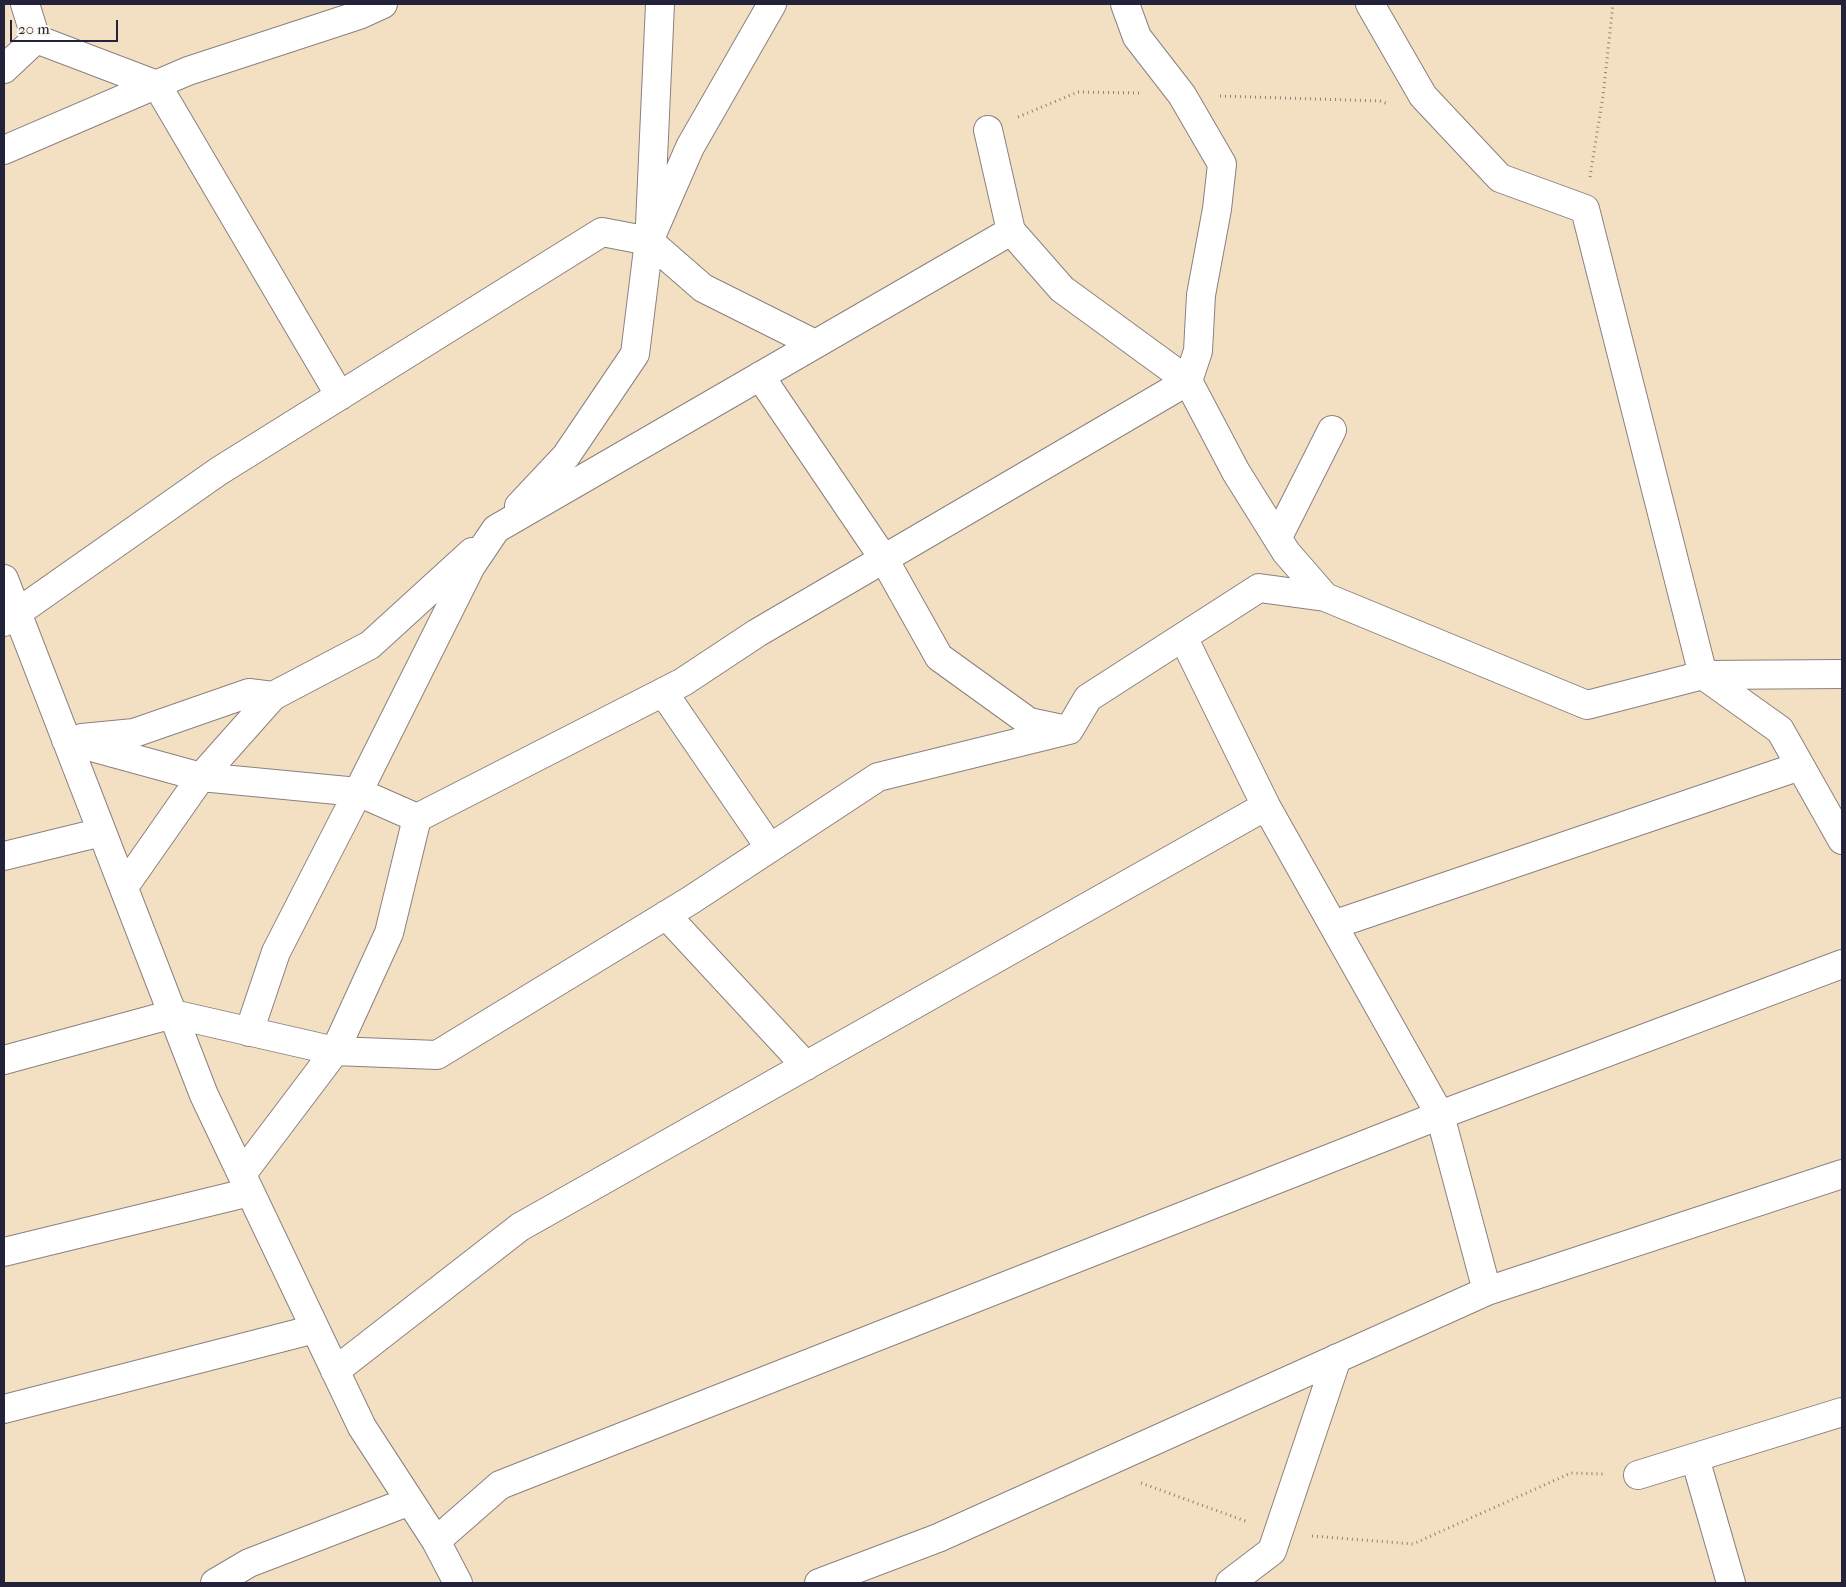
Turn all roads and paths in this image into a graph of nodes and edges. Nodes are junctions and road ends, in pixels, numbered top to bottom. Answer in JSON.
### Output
{"nodes":[{"id":1,"x":26,"y":4,"type":"edge"},
{"id":2,"x":383,"y":4,"type":"edge"},
{"id":3,"x":660,"y":4,"type":"edge"},
{"id":4,"x":772,"y":4,"type":"edge"},
{"id":5,"x":1125,"y":4,"type":"edge"},
{"id":6,"x":1370,"y":4,"type":"edge"},
{"id":7,"x":1613,"y":4,"type":"edge"},
{"id":8,"x":36,"y":39,"type":"junction"},
{"id":9,"x":4,"y":69,"type":"edge"},
{"id":10,"x":157,"y":84,"type":"junction"},
{"id":11,"x":988,"y":130,"type":"dead end"},
{"id":12,"x":4,"y":150,"type":"edge"},
{"id":13,"x":1585,"y":209,"type":"junction"},
{"id":14,"x":1011,"y":231,"type":"junction"},
{"id":15,"x":649,"y":241,"type":"junction"},
{"id":16,"x":815,"y":344,"type":"junction"},
{"id":17,"x":760,"y":376,"type":"junction"},
{"id":18,"x":1188,"y":380,"type":"junction"},
{"id":19,"x":340,"y":396,"type":"junction"},
{"id":20,"x":1332,"y":430,"type":"dead end"},
{"id":21,"x":496,"y":529,"type":"junction"},
{"id":22,"x":1278,"y":538,"type":"junction"},
{"id":23,"x":884,"y":559,"type":"junction"},
{"id":24,"x":4,"y":579,"type":"edge"},
{"id":25,"x":1324,"y":596,"type":"junction"},
{"id":26,"x":10,"y":617,"type":"edge"},
{"id":27,"x":1183,"y":636,"type":"junction"},
{"id":28,"x":1842,"y":674,"type":"edge"},
{"id":29,"x":1702,"y":675,"type":"junction"},
{"id":30,"x":663,"y":692,"type":"junction"},
{"id":31,"x":273,"y":696,"type":"junction"},
{"id":32,"x":1069,"y":730,"type":"junction"},
{"id":33,"x":66,"y":740,"type":"junction"},
{"id":34,"x":1800,"y":766,"type":"junction"},
{"id":35,"x":201,"y":777,"type":"junction"},
{"id":36,"x":358,"y":792,"type":"junction"},
{"id":37,"x":1266,"y":806,"type":"junction"},
{"id":38,"x":417,"y":818,"type":"junction"},
{"id":39,"x":102,"y":832,"type":"junction"},
{"id":40,"x":1842,"y":840,"type":"edge"},
{"id":41,"x":770,"y":848,"type":"junction"},
{"id":42,"x":4,"y":856,"type":"edge"},
{"id":43,"x":124,"y":887,"type":"junction"},
{"id":44,"x":666,"y":915,"type":"junction"},
{"id":45,"x":1333,"y":925,"type":"junction"},
{"id":46,"x":1842,"y":964,"type":"edge"},
{"id":47,"x":173,"y":1014,"type":"junction"},
{"id":48,"x":249,"y":1032,"type":"junction"},
{"id":49,"x":335,"y":1051,"type":"junction"},
{"id":50,"x":4,"y":1060,"type":"edge"},
{"id":51,"x":806,"y":1066,"type":"junction"},
{"id":52,"x":1440,"y":1114,"type":"junction"},
{"id":53,"x":1842,"y":1174,"type":"edge"},
{"id":54,"x":246,"y":1183,"type":"junction"},
{"id":55,"x":4,"y":1252,"type":"edge"},
{"id":56,"x":1487,"y":1291,"type":"junction"},
{"id":57,"x":315,"y":1329,"type":"junction"},
{"id":58,"x":1338,"y":1358,"type":"junction"},
{"id":59,"x":335,"y":1371,"type":"junction"},
{"id":60,"x":4,"y":1409,"type":"edge"},
{"id":61,"x":1842,"y":1412,"type":"edge"},
{"id":62,"x":1696,"y":1458,"type":"junction"},
{"id":63,"x":1096,"y":1467,"type":"junction"},
{"id":64,"x":1638,"y":1475,"type":"joint"},
{"id":65,"x":410,"y":1501,"type":"junction"},
{"id":66,"x":1279,"y":1533,"type":"junction"},
{"id":67,"x":436,"y":1541,"type":"junction"},
{"id":68,"x":215,"y":1583,"type":"edge"},
{"id":69,"x":458,"y":1583,"type":"edge"},
{"id":70,"x":819,"y":1583,"type":"edge"},
{"id":71,"x":1230,"y":1583,"type":"edge"},
{"id":72,"x":1731,"y":1583,"type":"edge"}],
"edges":[{"from":1,"to":8,"type":"street"},
{"from":2,"to":10,"type":"street"},
{"from":3,"to":15,"type":"street"},
{"from":4,"to":15,"type":"street"},
{"from":5,"to":18,"type":"street"},
{"from":6,"to":13,"type":"street"},
{"from":7,"to":13,"type":"path"},
{"from":8,"to":9,"type":"street"},
{"from":8,"to":10,"type":"street"},
{"from":10,"to":12,"type":"street"},
{"from":10,"to":19,"type":"street"},
{"from":11,"to":14,"type":"street"},
{"from":13,"to":29,"type":"street"},
{"from":14,"to":16,"type":"street"},
{"from":14,"to":18,"type":"street"},
{"from":15,"to":16,"type":"street"},
{"from":15,"to":19,"type":"street"},
{"from":15,"to":21,"type":"street"},
{"from":16,"to":17,"type":"street"},
{"from":17,"to":21,"type":"street"},
{"from":17,"to":23,"type":"street"},
{"from":18,"to":22,"type":"street"},
{"from":18,"to":23,"type":"street"},
{"from":19,"to":26,"type":"street"},
{"from":20,"to":22,"type":"street"},
{"from":21,"to":31,"type":"street"},
{"from":21,"to":36,"type":"street"},
{"from":22,"to":25,"type":"street"},
{"from":23,"to":30,"type":"street"},
{"from":23,"to":32,"type":"street"},
{"from":24,"to":26,"type":"street"},
{"from":25,"to":27,"type":"street"},
{"from":25,"to":29,"type":"street"},
{"from":26,"to":33,"type":"street"},
{"from":27,"to":32,"type":"street"},
{"from":27,"to":37,"type":"street"},
{"from":28,"to":29,"type":"street"},
{"from":29,"to":34,"type":"street"},
{"from":30,"to":38,"type":"street"},
{"from":30,"to":41,"type":"street"},
{"from":31,"to":33,"type":"street"},
{"from":31,"to":35,"type":"street"},
{"from":32,"to":41,"type":"street"},
{"from":33,"to":35,"type":"street"},
{"from":33,"to":39,"type":"street"},
{"from":34,"to":40,"type":"street"},
{"from":34,"to":45,"type":"street"},
{"from":35,"to":36,"type":"street"},
{"from":35,"to":43,"type":"street"},
{"from":36,"to":38,"type":"street"},
{"from":36,"to":48,"type":"street"},
{"from":37,"to":45,"type":"street"},
{"from":37,"to":51,"type":"street"},
{"from":38,"to":49,"type":"street"},
{"from":39,"to":42,"type":"street"},
{"from":39,"to":43,"type":"street"},
{"from":41,"to":44,"type":"street"},
{"from":43,"to":47,"type":"street"},
{"from":44,"to":49,"type":"street"},
{"from":44,"to":51,"type":"street"},
{"from":45,"to":52,"type":"street"},
{"from":46,"to":52,"type":"street"},
{"from":47,"to":48,"type":"street"},
{"from":47,"to":50,"type":"street"},
{"from":47,"to":54,"type":"street"},
{"from":48,"to":49,"type":"street"},
{"from":49,"to":54,"type":"street"},
{"from":51,"to":59,"type":"street"},
{"from":52,"to":56,"type":"street"},
{"from":52,"to":67,"type":"street"},
{"from":53,"to":56,"type":"street"},
{"from":54,"to":55,"type":"street"},
{"from":54,"to":57,"type":"street"},
{"from":56,"to":58,"type":"street"},
{"from":57,"to":59,"type":"street"},
{"from":57,"to":60,"type":"street"},
{"from":58,"to":63,"type":"street"},
{"from":58,"to":66,"type":"street"},
{"from":59,"to":65,"type":"street"},
{"from":61,"to":62,"type":"street"},
{"from":62,"to":64,"type":"street"},
{"from":62,"to":72,"type":"street"},
{"from":63,"to":66,"type":"path"},
{"from":63,"to":70,"type":"street"},
{"from":64,"to":66,"type":"path"},
{"from":65,"to":67,"type":"street"},
{"from":65,"to":68,"type":"street"},
{"from":66,"to":71,"type":"street"},
{"from":67,"to":69,"type":"street"}]}
